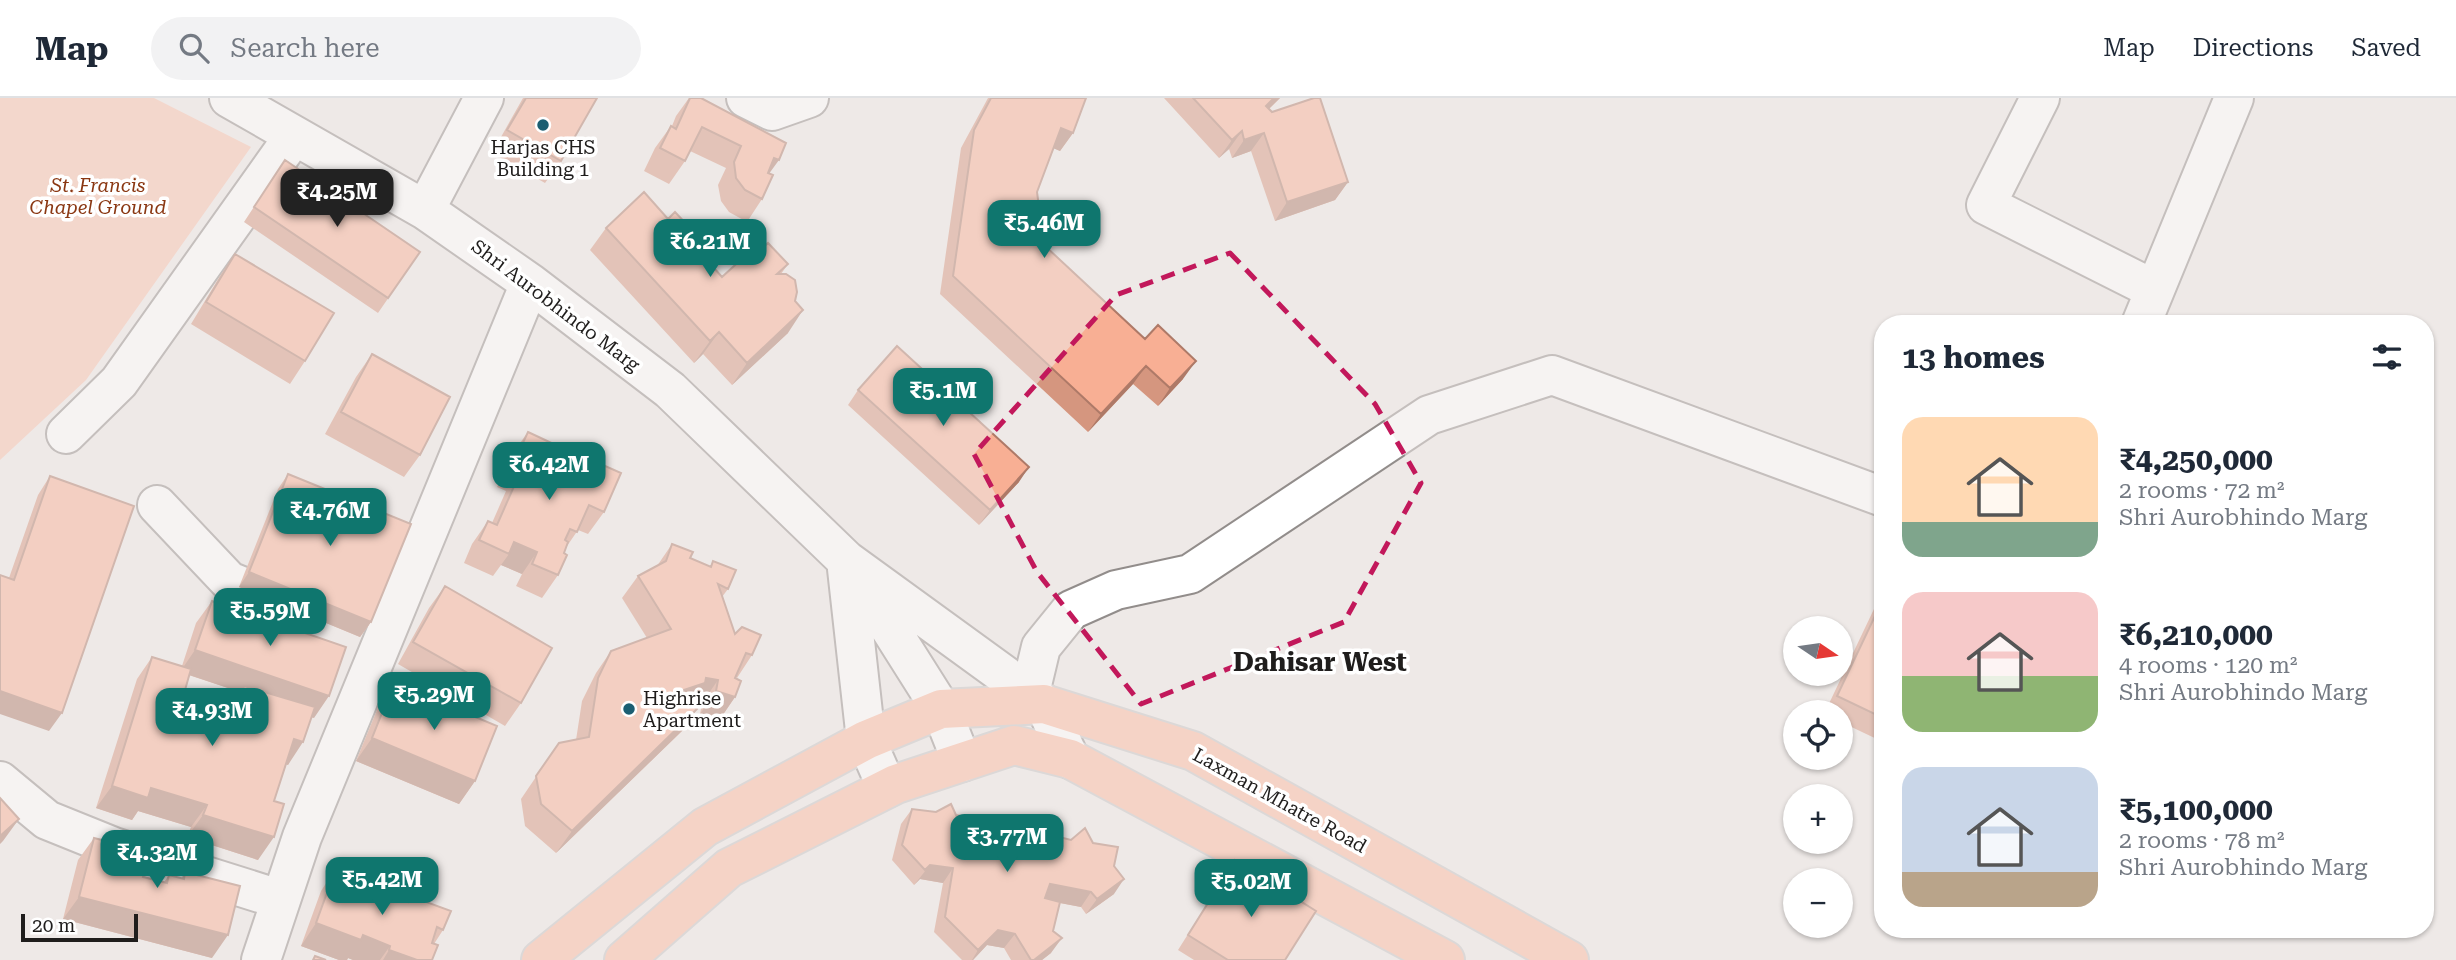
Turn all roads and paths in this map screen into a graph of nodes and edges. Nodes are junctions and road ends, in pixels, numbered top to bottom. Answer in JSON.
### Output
{"nodes":[{"id":1,"x":229,"y":98,"type":"edge"},
{"id":2,"x":484,"y":98,"type":"edge"},
{"id":3,"x":746,"y":98,"type":"edge"},
{"id":4,"x":809,"y":98,"type":"edge"},
{"id":5,"x":2040,"y":98,"type":"edge"},
{"id":6,"x":2234,"y":98,"type":"edge"},
{"id":7,"x":294,"y":136,"type":"junction"},
{"id":8,"x":425,"y":210,"type":"junction"},
{"id":9,"x":530,"y":283,"type":"junction"},
{"id":10,"x":2148,"y":307,"type":"edge"},
{"id":11,"x":66,"y":434,"type":"dead end"},
{"id":12,"x":1874,"y":493,"type":"edge"},
{"id":13,"x":157,"y":505,"type":"dead end"},
{"id":14,"x":846,"y":560,"type":"junction"},
{"id":15,"x":313,"y":615,"type":"edge"},
{"id":16,"x":1037,"y":698,"type":"junction"},
{"id":17,"x":941,"y":709,"type":"junction"},
{"id":18,"x":866,"y":740,"type":"junction"},
{"id":19,"x":1070,"y":759,"type":"junction"},
{"id":20,"x":962,"y":762,"type":"junction"},
{"id":21,"x":0,"y":781,"type":"edge"},
{"id":22,"x":887,"y":788,"type":"junction"},
{"id":23,"x":279,"y":899,"type":"junction"},
{"id":24,"x":261,"y":960,"type":"edge"},
{"id":25,"x":541,"y":960,"type":"edge"},
{"id":26,"x":624,"y":960,"type":"edge"},
{"id":27,"x":1445,"y":960,"type":"edge"},
{"id":28,"x":1569,"y":960,"type":"edge"}],
"edges":[{"from":1,"to":7,"type":"street","name":"Shri Aurobhindo Marg"},
{"from":2,"to":8,"type":"street"},
{"from":3,"to":4,"type":"street"},
{"from":5,"to":10,"type":"street"},
{"from":6,"to":10,"type":"street"},
{"from":7,"to":8,"type":"street","name":"Shri Aurobhindo Marg"},
{"from":7,"to":11,"type":"street"},
{"from":8,"to":9,"type":"street","name":"Shri Aurobhindo Marg"},
{"from":9,"to":14,"type":"street","name":"Shri Aurobhindo Marg"},
{"from":9,"to":23,"type":"street"},
{"from":12,"to":16,"type":"street"},
{"from":13,"to":15,"type":"street"},
{"from":14,"to":16,"type":"street","name":"Shri Aurobhindo Marg"},
{"from":14,"to":17,"type":"street","name":"Shri Aurobhindo Marg"},
{"from":14,"to":18,"type":"street"},
{"from":16,"to":17,"type":"main road","name":"Laxman Mhatre Road"},
{"from":16,"to":19,"type":"street","name":"Shri Aurobhindo Marg"},
{"from":16,"to":28,"type":"main road","name":"Laxman Mhatre Road"},
{"from":17,"to":18,"type":"main road","name":"Laxman Mhatre Road"},
{"from":17,"to":20,"type":"street","name":"Shri Aurobhindo Marg"},
{"from":18,"to":22,"type":"street"},
{"from":18,"to":25,"type":"main road","name":"Laxman Mhatre Road"},
{"from":19,"to":20,"type":"main road"},
{"from":19,"to":27,"type":"main road"},
{"from":20,"to":22,"type":"main road"},
{"from":21,"to":23,"type":"street"},
{"from":22,"to":26,"type":"main road"},
{"from":23,"to":24,"type":"street"}]}
